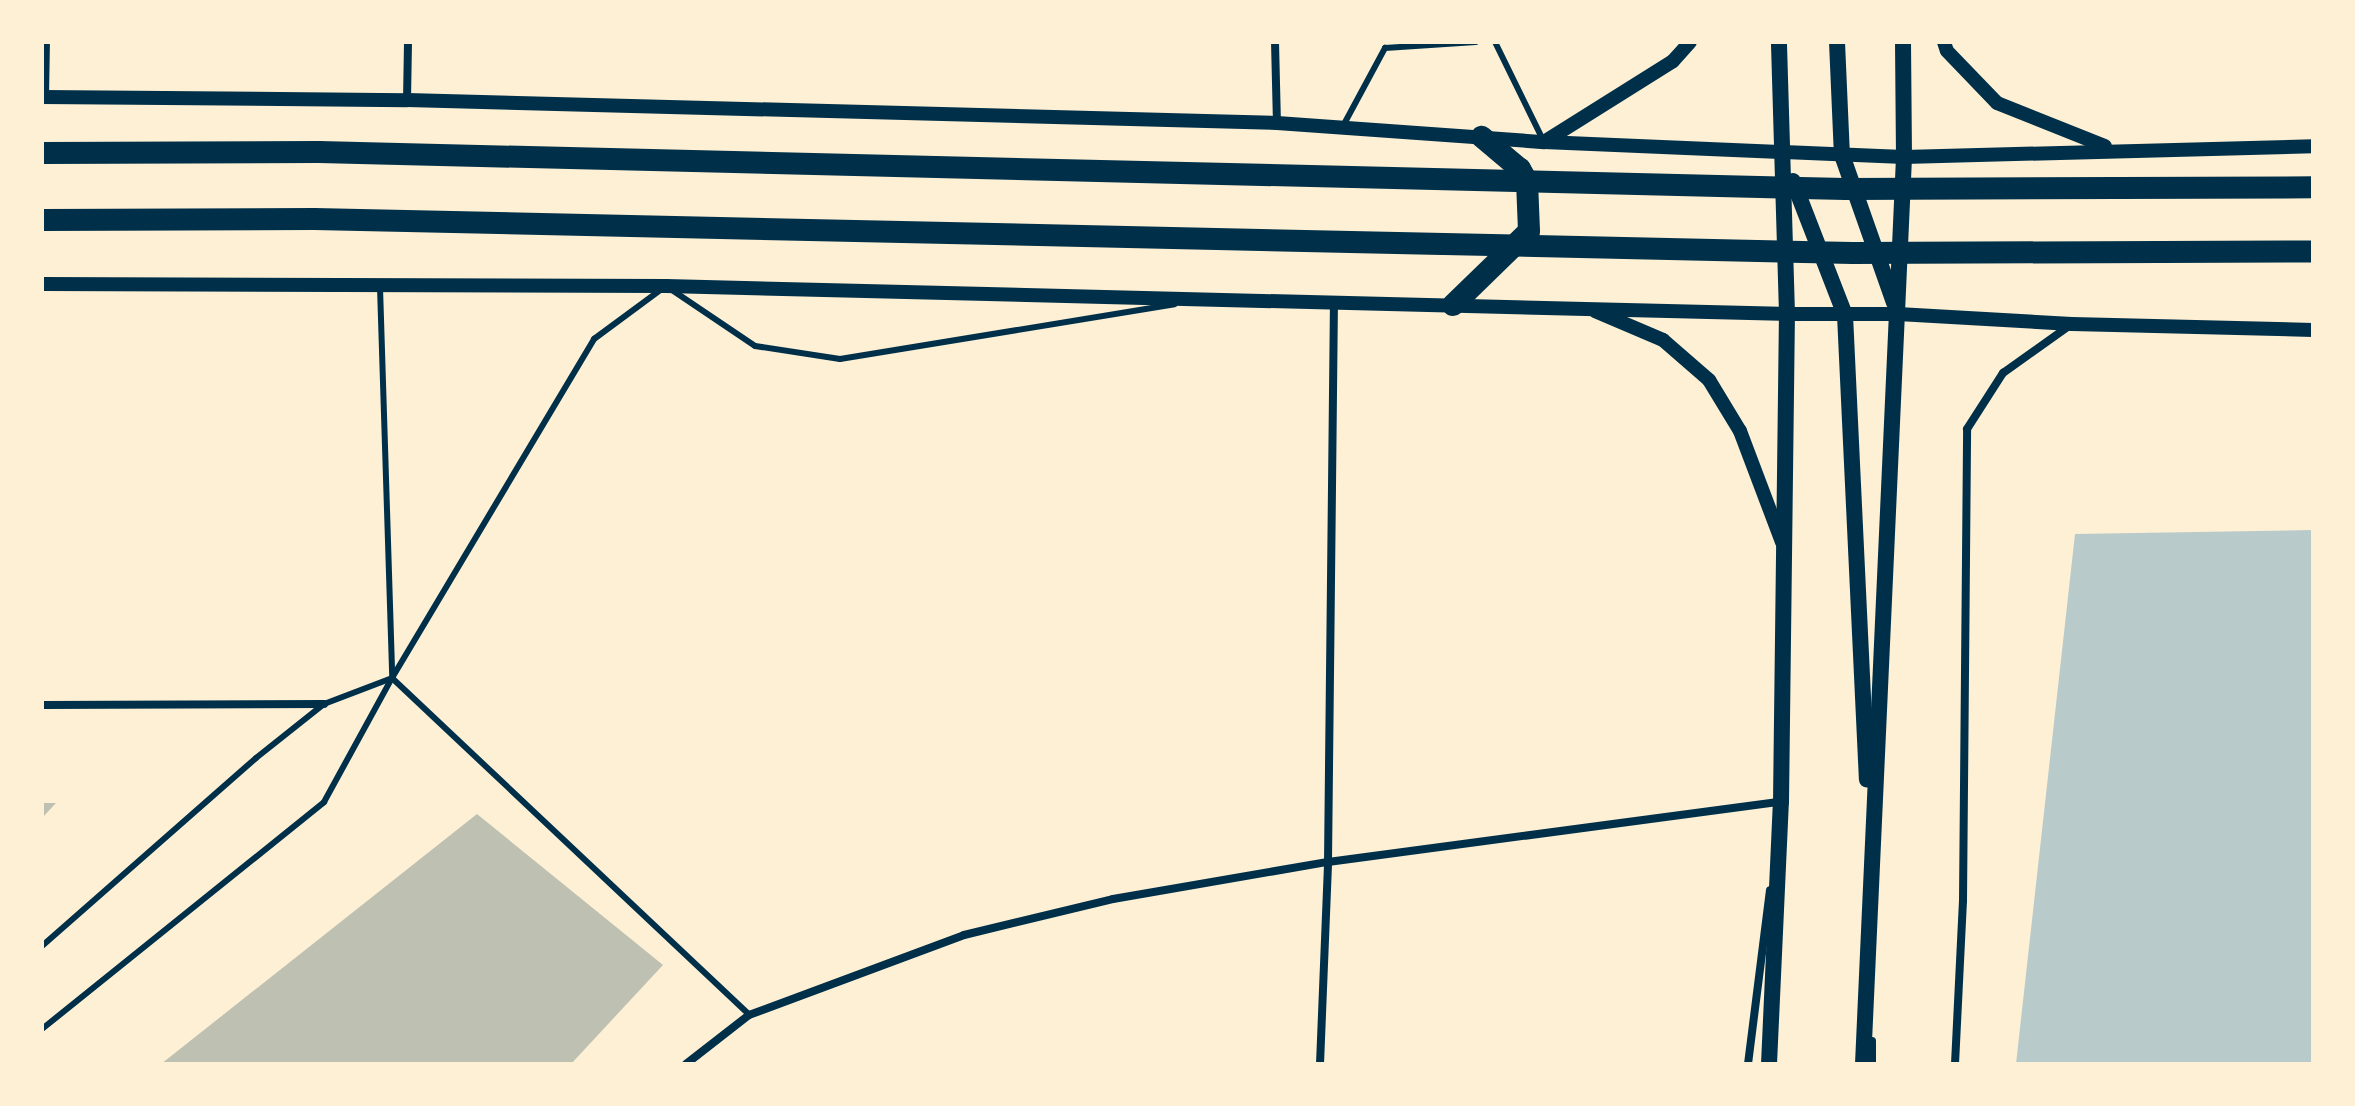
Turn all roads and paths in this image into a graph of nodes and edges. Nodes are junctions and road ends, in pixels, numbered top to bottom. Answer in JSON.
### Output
{"nodes":[{"id":1,"x":46,"y":42,"type":"edge"},
{"id":2,"x":408,"y":42,"type":"edge"},
{"id":3,"x":1275,"y":42,"type":"edge"},
{"id":4,"x":1476,"y":42,"type":"edge"},
{"id":5,"x":1495,"y":42,"type":"edge"},
{"id":6,"x":1690,"y":42,"type":"edge"},
{"id":7,"x":1779,"y":42,"type":"edge"},
{"id":8,"x":1837,"y":42,"type":"edge"},
{"id":9,"x":1903,"y":42,"type":"edge"},
{"id":10,"x":1944,"y":42,"type":"edge"},
{"id":11,"x":44,"y":97,"type":"edge"},
{"id":12,"x":407,"y":100,"type":"junction"},
{"id":13,"x":1277,"y":123,"type":"junction"},
{"id":14,"x":1342,"y":127,"type":"junction"},
{"id":15,"x":1482,"y":137,"type":"junction"},
{"id":16,"x":1544,"y":142,"type":"junction"},
{"id":17,"x":2313,"y":146,"type":"edge"},
{"id":18,"x":2113,"y":149,"type":"junction"},
{"id":19,"x":1782,"y":152,"type":"junction"},
{"id":20,"x":42,"y":153,"type":"edge"},
{"id":21,"x":1842,"y":155,"type":"junction"},
{"id":22,"x":1904,"y":157,"type":"junction"},
{"id":23,"x":1527,"y":181,"type":"junction"},
{"id":24,"x":2313,"y":187,"type":"edge"},
{"id":25,"x":42,"y":220,"type":"edge"},
{"id":26,"x":1516,"y":245,"type":"junction"},
{"id":27,"x":2313,"y":251,"type":"edge"},
{"id":28,"x":380,"y":283,"type":"junction"},
{"id":29,"x":42,"y":284,"type":"edge"},
{"id":30,"x":666,"y":286,"type":"junction"},
{"id":31,"x":1206,"y":300,"type":"junction"},
{"id":32,"x":1334,"y":303,"type":"junction"},
{"id":33,"x":1453,"y":305,"type":"junction"},
{"id":34,"x":1587,"y":308,"type":"junction"},
{"id":35,"x":1787,"y":314,"type":"junction"},
{"id":36,"x":1898,"y":314,"type":"junction"},
{"id":37,"x":1845,"y":315,"type":"junction"},
{"id":38,"x":2072,"y":324,"type":"junction"},
{"id":39,"x":2313,"y":330,"type":"edge"},
{"id":40,"x":1782,"y":542,"type":"junction"},
{"id":41,"x":392,"y":678,"type":"junction"},
{"id":42,"x":324,"y":704,"type":"junction"},
{"id":43,"x":42,"y":705,"type":"edge"},
{"id":44,"x":1781,"y":802,"type":"junction"},
{"id":45,"x":1328,"y":862,"type":"junction"},
{"id":46,"x":1872,"y":877,"type":"junction"},
{"id":47,"x":42,"y":946,"type":"edge"},
{"id":48,"x":749,"y":1015,"type":"junction"},
{"id":49,"x":42,"y":1029,"type":"edge"},
{"id":50,"x":686,"y":1064,"type":"edge"},
{"id":51,"x":1320,"y":1064,"type":"edge"},
{"id":52,"x":1748,"y":1064,"type":"edge"},
{"id":53,"x":1769,"y":1064,"type":"edge"},
{"id":54,"x":1863,"y":1064,"type":"edge"},
{"id":55,"x":1872,"y":1064,"type":"edge"},
{"id":56,"x":1955,"y":1064,"type":"edge"}],
"edges":[{"from":1,"to":11,"type":"street"},
{"from":2,"to":12,"type":"street"},
{"from":3,"to":13,"type":"street"},
{"from":4,"to":14,"type":"lane"},
{"from":5,"to":16,"type":"lane"},
{"from":6,"to":16,"type":"street"},
{"from":7,"to":19,"type":"main road"},
{"from":8,"to":21,"type":"main road"},
{"from":9,"to":22,"type":"main road"},
{"from":10,"to":18,"type":"street"},
{"from":11,"to":12,"type":"street"},
{"from":12,"to":13,"type":"street"},
{"from":13,"to":14,"type":"street"},
{"from":14,"to":15,"type":"street"},
{"from":15,"to":16,"type":"street"},
{"from":15,"to":23,"type":"highway"},
{"from":16,"to":19,"type":"street"},
{"from":17,"to":18,"type":"street"},
{"from":18,"to":22,"type":"street"},
{"from":19,"to":21,"type":"street"},
{"from":19,"to":35,"type":"main road"},
{"from":19,"to":37,"type":"main road"},
{"from":20,"to":23,"type":"highway"},
{"from":21,"to":22,"type":"street"},
{"from":21,"to":36,"type":"main road"},
{"from":22,"to":36,"type":"main road"},
{"from":23,"to":24,"type":"highway"},
{"from":23,"to":26,"type":"highway"},
{"from":25,"to":26,"type":"highway"},
{"from":26,"to":27,"type":"highway"},
{"from":26,"to":33,"type":"highway"},
{"from":28,"to":29,"type":"street"},
{"from":28,"to":30,"type":"street"},
{"from":28,"to":41,"type":"lane"},
{"from":30,"to":31,"type":"street"},
{"from":30,"to":31,"type":"lane"},
{"from":30,"to":41,"type":"lane"},
{"from":31,"to":32,"type":"street"},
{"from":32,"to":33,"type":"street"},
{"from":32,"to":45,"type":"street"},
{"from":33,"to":34,"type":"street"},
{"from":34,"to":35,"type":"street"},
{"from":34,"to":40,"type":"street"},
{"from":35,"to":37,"type":"street"},
{"from":35,"to":40,"type":"main road"},
{"from":36,"to":37,"type":"street"},
{"from":36,"to":38,"type":"street"},
{"from":36,"to":46,"type":"main road"},
{"from":37,"to":46,"type":"main road"},
{"from":38,"to":39,"type":"street"},
{"from":38,"to":56,"type":"street"},
{"from":40,"to":44,"type":"main road"},
{"from":41,"to":42,"type":"lane"},
{"from":41,"to":48,"type":"lane"},
{"from":41,"to":49,"type":"lane"},
{"from":42,"to":43,"type":"street"},
{"from":42,"to":47,"type":"lane"},
{"from":44,"to":45,"type":"street"},
{"from":44,"to":52,"type":"street"},
{"from":44,"to":53,"type":"main road"},
{"from":45,"to":48,"type":"street"},
{"from":45,"to":51,"type":"street"},
{"from":46,"to":54,"type":"main road"},
{"from":46,"to":55,"type":"street"},
{"from":48,"to":50,"type":"street"}]}
